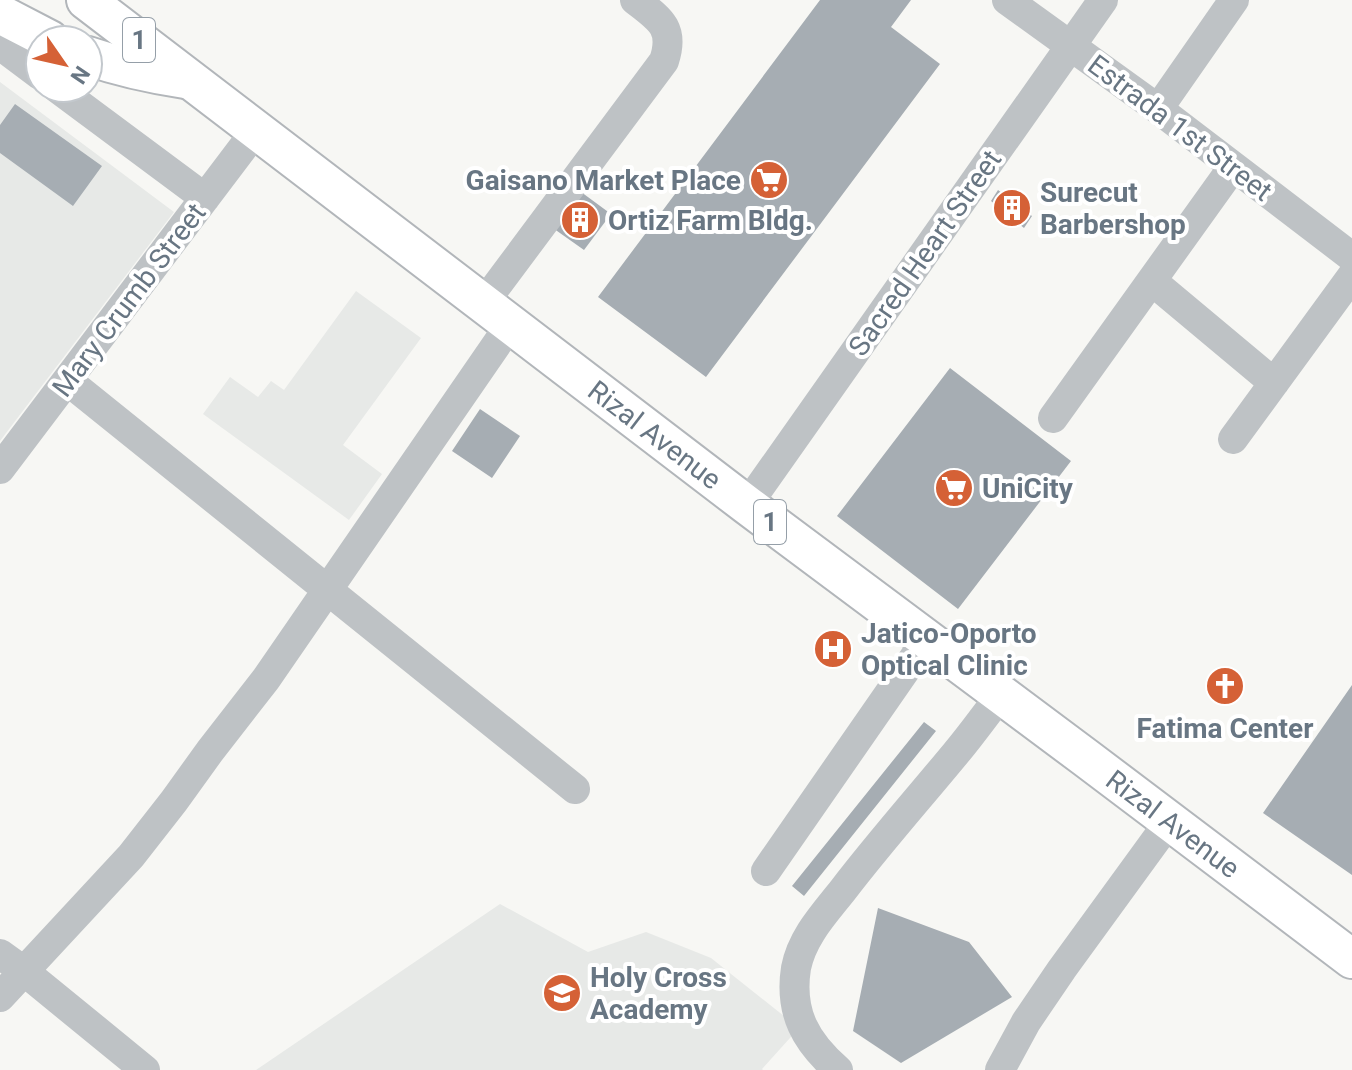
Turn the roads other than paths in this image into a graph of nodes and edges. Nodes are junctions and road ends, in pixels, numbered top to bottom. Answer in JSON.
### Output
{"nodes":[{"id":1,"x":86,"y":0,"type":"edge"},
{"id":2,"x":635,"y":0,"type":"edge"},
{"id":3,"x":1007,"y":0,"type":"edge"},
{"id":4,"x":1103,"y":0,"type":"edge"},
{"id":5,"x":1234,"y":0,"type":"edge"},
{"id":6,"x":5,"y":20,"type":"edge"},
{"id":7,"x":24,"y":28,"type":"edge"},
{"id":8,"x":1071,"y":47,"type":"junction"},
{"id":9,"x":24,"y":50,"type":"edge"},
{"id":10,"x":104,"y":62,"type":"edge"},
{"id":11,"x":192,"y":80,"type":"junction"},
{"id":12,"x":79,"y":104,"type":"edge"},
{"id":13,"x":1158,"y":109,"type":"junction"},
{"id":14,"x":257,"y":129,"type":"junction"},
{"id":15,"x":1233,"y":167,"type":"junction"},
{"id":16,"x":205,"y":198,"type":"junction"},
{"id":17,"x":1352,"y":257,"type":"edge"},
{"id":18,"x":1352,"y":276,"type":"edge"},
{"id":19,"x":1152,"y":281,"type":"junction"},
{"id":20,"x":496,"y":315,"type":"junction"},
{"id":21,"x":68,"y":381,"type":"junction"},
{"id":22,"x":1274,"y":383,"type":"junction"},
{"id":23,"x":1053,"y":418,"type":"dead end"},
{"id":24,"x":1233,"y":439,"type":"dead end"},
{"id":25,"x":0,"y":469,"type":"edge"},
{"id":26,"x":747,"y":505,"type":"junction"},
{"id":27,"x":327,"y":591,"type":"junction"},
{"id":28,"x":927,"y":639,"type":"junction"},
{"id":29,"x":1001,"y":695,"type":"junction"},
{"id":30,"x":575,"y":789,"type":"dead end"},
{"id":31,"x":1169,"y":822,"type":"junction"},
{"id":32,"x":766,"y":871,"type":"dead end"},
{"id":33,"x":0,"y":954,"type":"edge"},
{"id":34,"x":1352,"y":959,"type":"edge"},
{"id":35,"x":25,"y":972,"type":"junction"},
{"id":36,"x":0,"y":997,"type":"edge"},
{"id":37,"x":145,"y":1070,"type":"edge"},
{"id":38,"x":838,"y":1070,"type":"edge"},
{"id":39,"x":1000,"y":1070,"type":"edge"}],
"edges":[{"from":1,"to":11,"type":"main road","name":"Rizal Avenue","number":"1"},
{"from":2,"to":20,"type":"street"},
{"from":3,"to":8,"type":"street","name":"Estrada 1st Street"},
{"from":4,"to":8,"type":"street","name":"Sacred Heart Street"},
{"from":5,"to":13,"type":"street"},
{"from":6,"to":7,"type":"main road"},
{"from":6,"to":9,"type":"street"},
{"from":8,"to":13,"type":"street","name":"Estrada 1st Street"},
{"from":8,"to":26,"type":"street","name":"Sacred Heart Street"},
{"from":10,"to":11,"type":"main road","name":"Rizal Avenue","number":"1"},
{"from":11,"to":14,"type":"main road","name":"Rizal Avenue","number":"1"},
{"from":12,"to":16,"type":"street"},
{"from":13,"to":15,"type":"street","name":"Estrada 1st Street"},
{"from":14,"to":16,"type":"street","name":"Mary Crumb Street"},
{"from":14,"to":20,"type":"main road","name":"Rizal Avenue","number":"1"},
{"from":15,"to":17,"type":"street","name":"Estrada 1st Street"},
{"from":15,"to":19,"type":"street"},
{"from":16,"to":21,"type":"street","name":"Mary Crumb Street"},
{"from":18,"to":22,"type":"street"},
{"from":19,"to":22,"type":"street"},
{"from":19,"to":23,"type":"street"},
{"from":20,"to":26,"type":"main road","name":"Rizal Avenue","number":"1"},
{"from":20,"to":27,"type":"street"},
{"from":21,"to":25,"type":"street","name":"Mary Crumb Street"},
{"from":21,"to":27,"type":"street"},
{"from":22,"to":24,"type":"street"},
{"from":26,"to":28,"type":"main road","name":"Rizal Avenue","number":"1"},
{"from":27,"to":30,"type":"street"},
{"from":27,"to":35,"type":"street"},
{"from":28,"to":29,"type":"main road","name":"Rizal Avenue","number":"1"},
{"from":28,"to":32,"type":"street"},
{"from":29,"to":31,"type":"main road","name":"Rizal Avenue","number":"1"},
{"from":29,"to":38,"type":"street"},
{"from":31,"to":34,"type":"main road","name":"Rizal Avenue","number":"1"},
{"from":31,"to":39,"type":"street"},
{"from":33,"to":35,"type":"street"},
{"from":35,"to":36,"type":"street"},
{"from":35,"to":37,"type":"street"}]}
